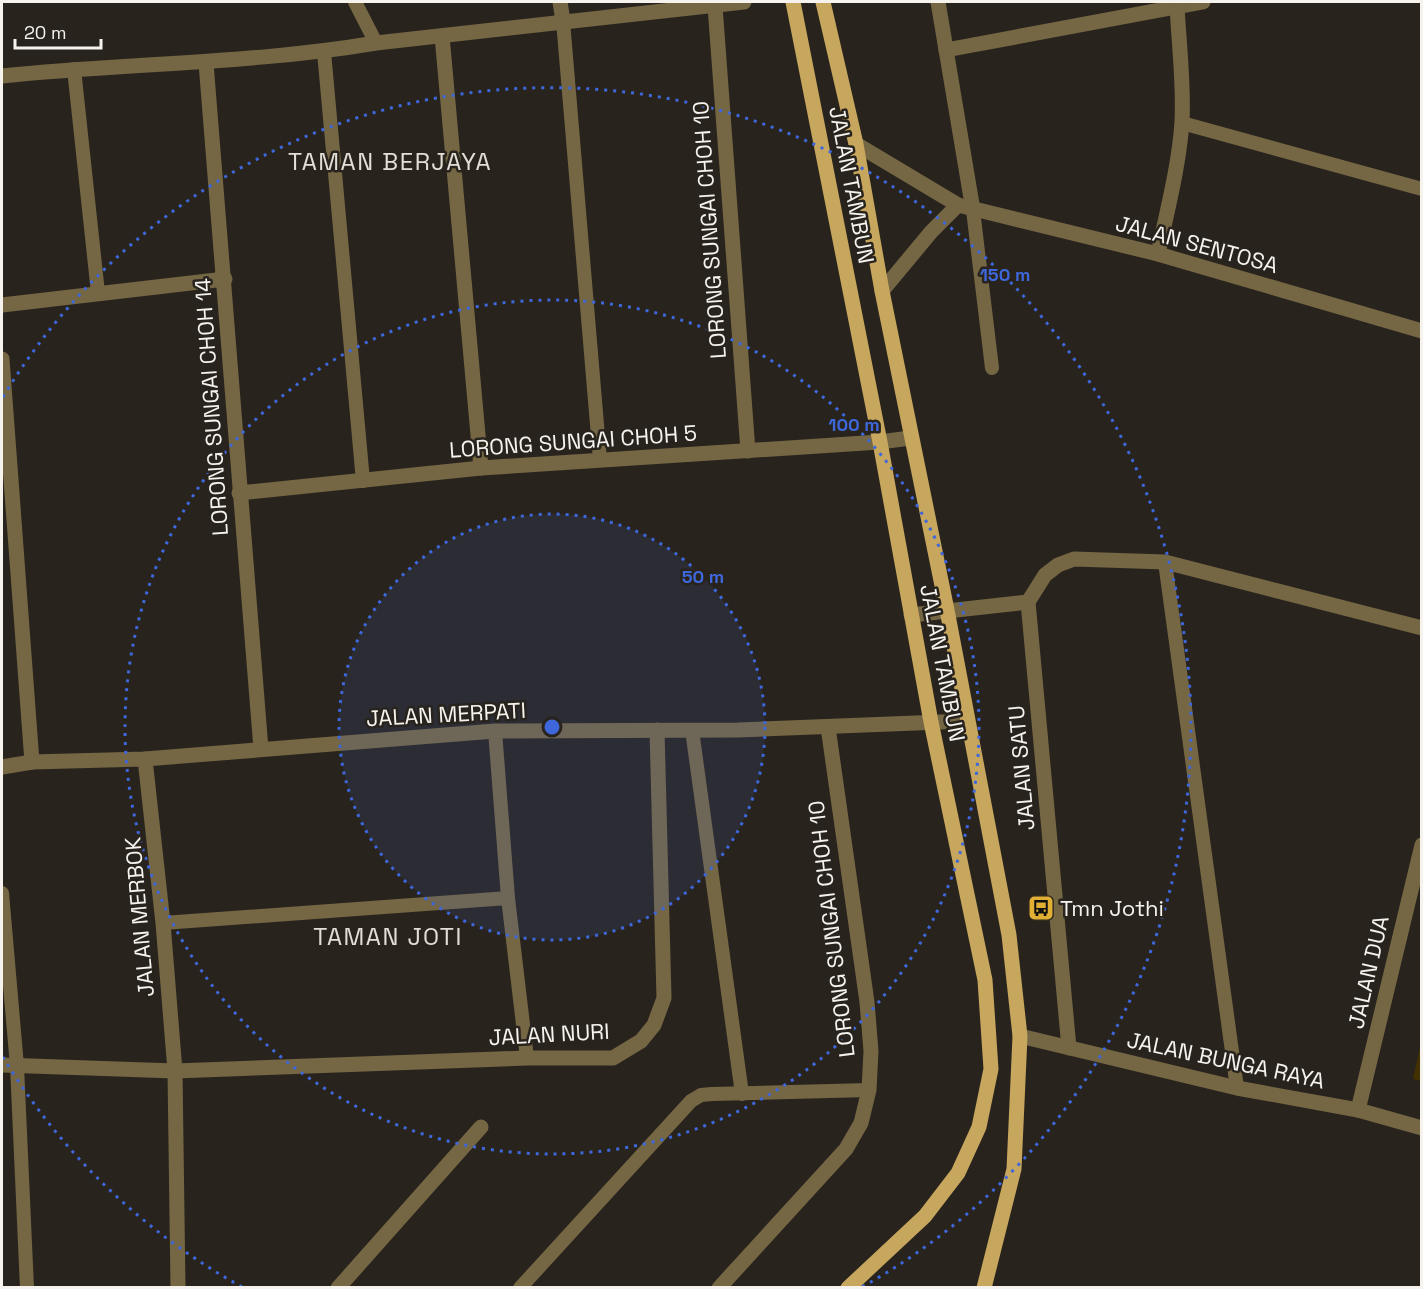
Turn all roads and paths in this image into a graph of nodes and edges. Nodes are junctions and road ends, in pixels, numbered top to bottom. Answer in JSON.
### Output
{"nodes":[{"id":1,"x":355,"y":2,"type":"edge"},
{"id":2,"x":560,"y":2,"type":"edge"},
{"id":3,"x":744,"y":2,"type":"edge"},
{"id":4,"x":793,"y":2,"type":"edge"},
{"id":5,"x":823,"y":2,"type":"edge"},
{"id":6,"x":938,"y":2,"type":"edge"},
{"id":7,"x":1203,"y":2,"type":"edge"},
{"id":8,"x":714,"y":6,"type":"junction"},
{"id":9,"x":1177,"y":6,"type":"junction"},
{"id":10,"x":563,"y":21,"type":"junction"},
{"id":11,"x":442,"y":36,"type":"junction"},
{"id":12,"x":376,"y":43,"type":"junction"},
{"id":13,"x":946,"y":50,"type":"junction"},
{"id":14,"x":324,"y":52,"type":"junction"},
{"id":15,"x":206,"y":63,"type":"junction"},
{"id":16,"x":74,"y":69,"type":"junction"},
{"id":17,"x":2,"y":76,"type":"edge"},
{"id":18,"x":1182,"y":123,"type":"junction"},
{"id":19,"x":856,"y":144,"type":"junction"},
{"id":20,"x":1422,"y":189,"type":"edge"},
{"id":21,"x":966,"y":207,"type":"junction"},
{"id":22,"x":1158,"y":254,"type":"junction"},
{"id":23,"x":225,"y":279,"type":"junction"},
{"id":24,"x":882,"y":291,"type":"junction"},
{"id":25,"x":98,"y":293,"type":"junction"},
{"id":26,"x":2,"y":304,"type":"edge"},
{"id":27,"x":1422,"y":331,"type":"edge"},
{"id":28,"x":2,"y":359,"type":"edge"},
{"id":29,"x":992,"y":368,"type":"dead end"},
{"id":30,"x":910,"y":438,"type":"junction"},
{"id":31,"x":880,"y":442,"type":"junction"},
{"id":32,"x":748,"y":451,"type":"junction"},
{"id":33,"x":600,"y":460,"type":"junction"},
{"id":34,"x":481,"y":468,"type":"junction"},
{"id":35,"x":363,"y":481,"type":"junction"},
{"id":36,"x":239,"y":493,"type":"junction"},
{"id":37,"x":8,"y":542,"type":"edge"},
{"id":38,"x":1165,"y":562,"type":"junction"},
{"id":39,"x":1028,"y":602,"type":"junction"},
{"id":40,"x":947,"y":610,"type":"junction"},
{"id":41,"x":911,"y":615,"type":"junction"},
{"id":42,"x":1422,"y":628,"type":"edge"},
{"id":43,"x":967,"y":721,"type":"junction"},
{"id":44,"x":931,"y":722,"type":"junction"},
{"id":45,"x":828,"y":727,"type":"junction"},
{"id":46,"x":657,"y":730,"type":"junction"},
{"id":47,"x":692,"y":730,"type":"junction"},
{"id":48,"x":495,"y":731,"type":"junction"},
{"id":49,"x":261,"y":748,"type":"junction"},
{"id":50,"x":145,"y":759,"type":"junction"},
{"id":51,"x":32,"y":762,"type":"junction"},
{"id":52,"x":2,"y":767,"type":"edge"},
{"id":53,"x":1422,"y":845,"type":"edge"},
{"id":54,"x":2,"y":893,"type":"edge"},
{"id":55,"x":508,"y":898,"type":"junction"},
{"id":56,"x":163,"y":923,"type":"junction"},
{"id":57,"x":1020,"y":1036,"type":"junction"},
{"id":58,"x":1070,"y":1048,"type":"junction"},
{"id":59,"x":527,"y":1058,"type":"junction"},
{"id":60,"x":9,"y":1065,"type":"edge"},
{"id":61,"x":175,"y":1071,"type":"junction"},
{"id":62,"x":1237,"y":1088,"type":"junction"},
{"id":63,"x":869,"y":1090,"type":"junction"},
{"id":64,"x":742,"y":1094,"type":"junction"},
{"id":65,"x":1358,"y":1110,"type":"junction"},
{"id":66,"x":481,"y":1127,"type":"dead end"},
{"id":67,"x":1422,"y":1128,"type":"edge"},
{"id":68,"x":27,"y":1287,"type":"edge"},
{"id":69,"x":178,"y":1287,"type":"edge"},
{"id":70,"x":338,"y":1287,"type":"edge"},
{"id":71,"x":520,"y":1287,"type":"edge"},
{"id":72,"x":719,"y":1287,"type":"edge"},
{"id":73,"x":848,"y":1287,"type":"edge"},
{"id":74,"x":984,"y":1287,"type":"edge"}],
"edges":[{"from":1,"to":12,"type":"lane"},
{"from":2,"to":10,"type":"street"},
{"from":3,"to":8,"type":"street"},
{"from":4,"to":31,"type":"main road","name":"JALAN TAMBUN"},
{"from":5,"to":19,"type":"main road","name":"JALAN TAMBUN"},
{"from":6,"to":13,"type":"street"},
{"from":7,"to":9,"type":"street"},
{"from":8,"to":10,"type":"street"},
{"from":8,"to":32,"type":"street","name":"LORONG SUNGAI CHOH 10"},
{"from":9,"to":13,"type":"street"},
{"from":9,"to":18,"type":"street"},
{"from":10,"to":11,"type":"street"},
{"from":10,"to":33,"type":"lane"},
{"from":11,"to":12,"type":"street"},
{"from":11,"to":34,"type":"street"},
{"from":12,"to":14,"type":"street"},
{"from":13,"to":21,"type":"street"},
{"from":14,"to":15,"type":"street"},
{"from":14,"to":35,"type":"lane"},
{"from":15,"to":16,"type":"street"},
{"from":15,"to":23,"type":"street","name":"LORONG SUNGAI CHOH 14"},
{"from":16,"to":17,"type":"street"},
{"from":16,"to":25,"type":"lane"},
{"from":18,"to":20,"type":"lane"},
{"from":18,"to":22,"type":"street"},
{"from":19,"to":21,"type":"street","name":"JALAN SENTOSA"},
{"from":19,"to":24,"type":"main road","name":"JALAN TAMBUN"},
{"from":21,"to":22,"type":"street","name":"JALAN SENTOSA"},
{"from":21,"to":24,"type":"street"},
{"from":21,"to":29,"type":"lane"},
{"from":22,"to":27,"type":"street","name":"JALAN SENTOSA"},
{"from":23,"to":25,"type":"street"},
{"from":23,"to":36,"type":"street","name":"LORONG SUNGAI CHOH 14"},
{"from":24,"to":30,"type":"main road","name":"JALAN TAMBUN"},
{"from":25,"to":26,"type":"street"},
{"from":28,"to":37,"type":"street"},
{"from":30,"to":31,"type":"street","name":"LORONG SUNGAI CHOH 5"},
{"from":30,"to":40,"type":"main road","name":"JALAN TAMBUN"},
{"from":31,"to":32,"type":"street","name":"LORONG SUNGAI CHOH 5"},
{"from":31,"to":41,"type":"main road","name":"JALAN TAMBUN"},
{"from":32,"to":33,"type":"street","name":"LORONG SUNGAI CHOH 5"},
{"from":33,"to":34,"type":"street","name":"LORONG SUNGAI CHOH 5"},
{"from":34,"to":35,"type":"street","name":"LORONG SUNGAI CHOH 5"},
{"from":35,"to":36,"type":"street","name":"LORONG SUNGAI CHOH 5"},
{"from":36,"to":49,"type":"street","name":"LORONG SUNGAI CHOH 14"},
{"from":37,"to":51,"type":"street"},
{"from":38,"to":39,"type":"street"},
{"from":38,"to":42,"type":"street"},
{"from":38,"to":62,"type":"lane"},
{"from":39,"to":40,"type":"street"},
{"from":39,"to":58,"type":"street","name":"JALAN SATU"},
{"from":40,"to":41,"type":"street"},
{"from":40,"to":43,"type":"main road","name":"JALAN TAMBUN"},
{"from":41,"to":44,"type":"main road","name":"JALAN TAMBUN"},
{"from":43,"to":44,"type":"street","name":"JALAN MERPATI"},
{"from":43,"to":57,"type":"main road","name":"JALAN TAMBUN"},
{"from":44,"to":45,"type":"street","name":"JALAN MERPATI"},
{"from":44,"to":73,"type":"main road","name":"JALAN TAMBUN"},
{"from":45,"to":47,"type":"street","name":"JALAN MERPATI"},
{"from":45,"to":63,"type":"street","name":"LORONG SUNGAI CHOH 10"},
{"from":46,"to":47,"type":"street","name":"JALAN MERPATI"},
{"from":46,"to":48,"type":"street","name":"JALAN MERPATI"},
{"from":46,"to":59,"type":"street","name":"JALAN NURI"},
{"from":47,"to":64,"type":"lane"},
{"from":48,"to":49,"type":"street","name":"JALAN MERPATI"},
{"from":48,"to":55,"type":"lane"},
{"from":49,"to":50,"type":"street","name":"JALAN MERPATI"},
{"from":50,"to":51,"type":"street","name":"JALAN MERPATI"},
{"from":50,"to":56,"type":"street","name":"JALAN MERBOK"},
{"from":51,"to":52,"type":"street","name":"JALAN MERPATI"},
{"from":53,"to":65,"type":"street","name":"JALAN DUA"},
{"from":54,"to":60,"type":"lane"},
{"from":55,"to":56,"type":"lane"},
{"from":55,"to":59,"type":"lane"},
{"from":56,"to":61,"type":"street","name":"JALAN MERBOK"},
{"from":57,"to":58,"type":"street","name":"JALAN BUNGA RAYA"},
{"from":57,"to":74,"type":"main road","name":"JALAN TAMBUN"},
{"from":58,"to":62,"type":"street","name":"JALAN BUNGA RAYA"},
{"from":59,"to":61,"type":"street","name":"JALAN NURI"},
{"from":60,"to":61,"type":"street","name":"JALAN NURI"},
{"from":60,"to":68,"type":"lane"},
{"from":61,"to":69,"type":"street","name":"JALAN MERBOK"},
{"from":62,"to":65,"type":"street","name":"JALAN BUNGA RAYA"},
{"from":63,"to":64,"type":"lane"},
{"from":63,"to":72,"type":"street","name":"LORONG SUNGAI CHOH 10"},
{"from":64,"to":71,"type":"lane"},
{"from":65,"to":67,"type":"street","name":"JALAN BUNGA RAYA"},
{"from":66,"to":70,"type":"street"}]}
